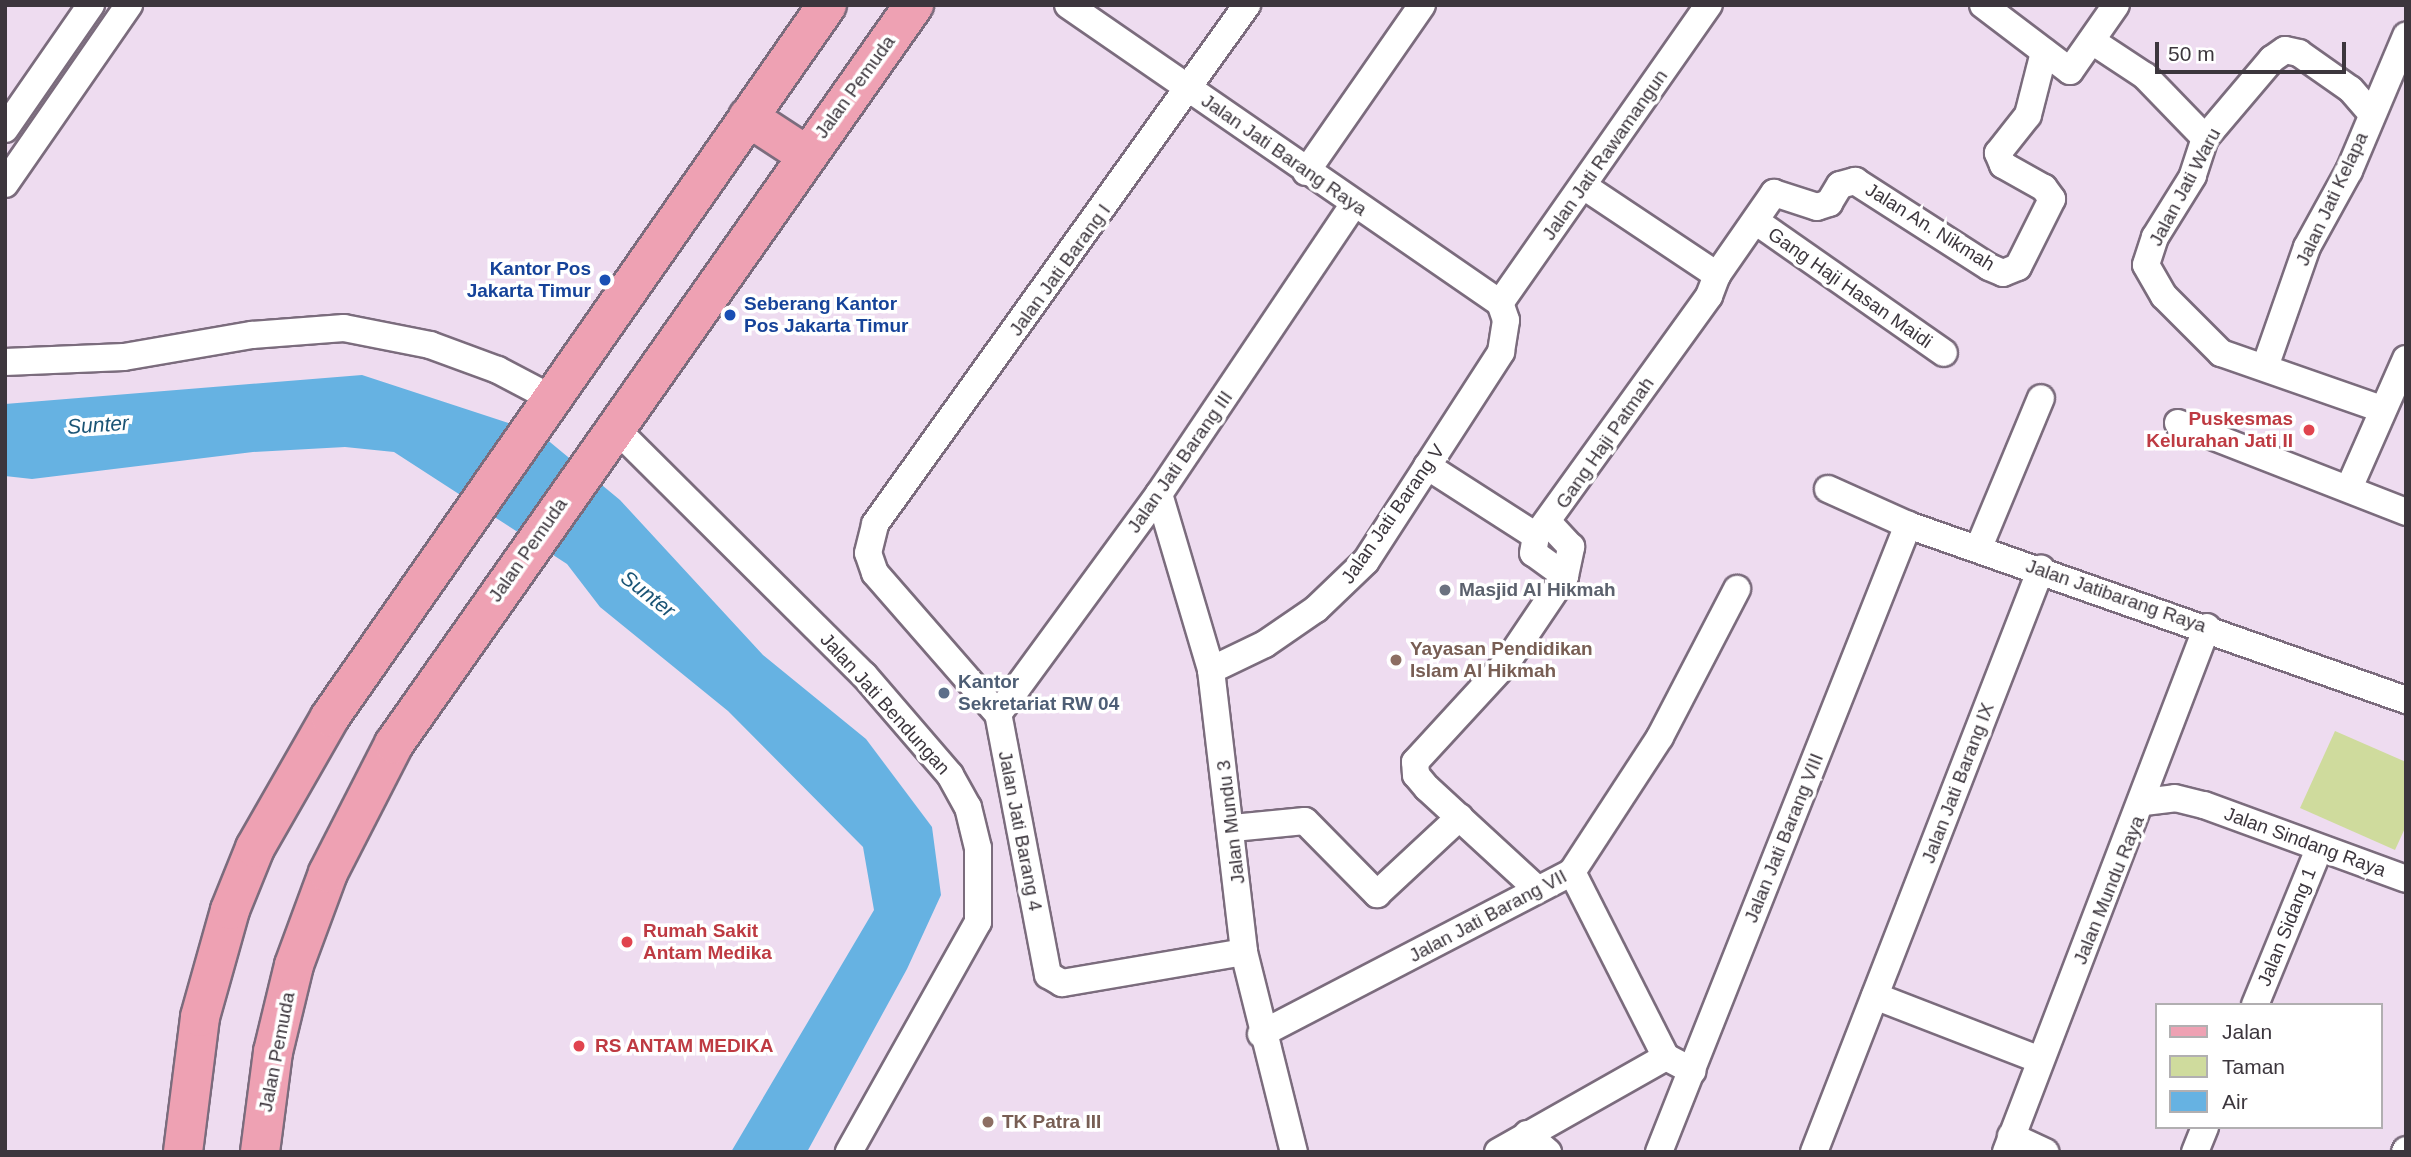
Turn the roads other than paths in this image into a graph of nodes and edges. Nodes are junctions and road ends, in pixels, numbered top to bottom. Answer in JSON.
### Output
{"nodes":[{"id":1,"x":91,"y":5,"type":"edge"},
{"id":2,"x":129,"y":5,"type":"edge"},
{"id":3,"x":827,"y":5,"type":"edge"},
{"id":4,"x":914,"y":5,"type":"edge"},
{"id":5,"x":1068,"y":5,"type":"edge"},
{"id":6,"x":1247,"y":5,"type":"edge"},
{"id":7,"x":1422,"y":5,"type":"edge"},
{"id":8,"x":1709,"y":5,"type":"edge"},
{"id":9,"x":1983,"y":5,"type":"edge"},
{"id":10,"x":2116,"y":5,"type":"edge"},
{"id":11,"x":2406,"y":36,"type":"edge"},
{"id":12,"x":2092,"y":41,"type":"junction"},
{"id":13,"x":2044,"y":52,"type":"junction"},
{"id":14,"x":1190,"y":89,"type":"junction"},
{"id":15,"x":2372,"y":114,"type":"junction"},
{"id":16,"x":748,"y":117,"type":"junction"},
{"id":17,"x":5,"y":129,"type":"edge"},
{"id":18,"x":2206,"y":138,"type":"junction"},
{"id":19,"x":806,"y":155,"type":"junction"},
{"id":20,"x":1306,"y":172,"type":"junction"},
{"id":21,"x":5,"y":184,"type":"edge"},
{"id":22,"x":1585,"y":187,"type":"junction"},
{"id":23,"x":1354,"y":204,"type":"junction"},
{"id":24,"x":1757,"y":222,"type":"junction"},
{"id":25,"x":1717,"y":275,"type":"junction"},
{"id":26,"x":1500,"y":303,"type":"junction"},
{"id":27,"x":1944,"y":353,"type":"dead end"},
{"id":28,"x":2406,"y":359,"type":"edge"},
{"id":29,"x":5,"y":362,"type":"edge"},
{"id":30,"x":2265,"y":367,"type":"junction"},
{"id":31,"x":2041,"y":398,"type":"dead end"},
{"id":32,"x":546,"y":406,"type":"junction"},
{"id":33,"x":2382,"y":409,"type":"junction"},
{"id":34,"x":2178,"y":423,"type":"dead end"},
{"id":35,"x":606,"y":439,"type":"junction"},
{"id":36,"x":1427,"y":466,"type":"junction"},
{"id":37,"x":2349,"y":488,"type":"junction"},
{"id":38,"x":1828,"y":489,"type":"dead end"},
{"id":39,"x":1159,"y":494,"type":"junction"},
{"id":40,"x":2406,"y":512,"type":"edge"},
{"id":41,"x":1908,"y":524,"type":"junction"},
{"id":42,"x":1542,"y":529,"type":"junction"},
{"id":43,"x":1979,"y":547,"type":"junction"},
{"id":44,"x":2041,"y":569,"type":"junction"},
{"id":45,"x":1737,"y":589,"type":"dead end"},
{"id":46,"x":2207,"y":627,"type":"junction"},
{"id":47,"x":1211,"y":670,"type":"junction"},
{"id":48,"x":2406,"y":700,"type":"edge"},
{"id":49,"x":998,"y":714,"type":"junction"},
{"id":50,"x":2159,"y":761,"type":"junction"},
{"id":51,"x":2144,"y":802,"type":"junction"},
{"id":52,"x":2204,"y":805,"type":"junction"},
{"id":53,"x":1460,"y":817,"type":"junction"},
{"id":54,"x":1233,"y":828,"type":"junction"},
{"id":55,"x":2319,"y":849,"type":"junction"},
{"id":56,"x":1572,"y":872,"type":"junction"},
{"id":57,"x":2406,"y":878,"type":"edge"},
{"id":58,"x":1537,"y":889,"type":"junction"},
{"id":59,"x":1244,"y":952,"type":"junction"},
{"id":60,"x":1875,"y":996,"type":"junction"},
{"id":61,"x":2256,"y":1003,"type":"edge"},
{"id":62,"x":1261,"y":1034,"type":"junction"},
{"id":63,"x":1666,"y":1058,"type":"junction"},
{"id":64,"x":2040,"y":1060,"type":"junction"},
{"id":65,"x":1692,"y":1070,"type":"junction"},
{"id":66,"x":2204,"y":1129,"type":"edge"},
{"id":67,"x":1527,"y":1135,"type":"junction"},
{"id":68,"x":2009,"y":1144,"type":"edge"},
{"id":69,"x":183,"y":1152,"type":"edge"},
{"id":70,"x":260,"y":1152,"type":"edge"},
{"id":71,"x":849,"y":1152,"type":"edge"},
{"id":72,"x":1294,"y":1152,"type":"edge"},
{"id":73,"x":1498,"y":1152,"type":"edge"},
{"id":74,"x":1548,"y":1152,"type":"edge"},
{"id":75,"x":1659,"y":1152,"type":"edge"},
{"id":76,"x":1814,"y":1152,"type":"edge"},
{"id":77,"x":2046,"y":1152,"type":"edge"},
{"id":78,"x":2195,"y":1152,"type":"edge"}],
"edges":[{"from":1,"to":17,"type":"street"},
{"from":2,"to":21,"type":"street"},
{"from":3,"to":16,"type":"main road"},
{"from":4,"to":19,"type":"main road","name":"Jalan Pemuda"},
{"from":5,"to":14,"type":"street","name":"Jalan Jati Barang Raya"},
{"from":6,"to":14,"type":"street","name":"Jalan Jati Barang I"},
{"from":7,"to":20,"type":"street"},
{"from":8,"to":22,"type":"street","name":"Jalan Jati Rawamangun"},
{"from":9,"to":13,"type":"street"},
{"from":10,"to":12,"type":"street"},
{"from":11,"to":15,"type":"street","name":"Jalan Jati Kelapa"},
{"from":12,"to":13,"type":"street"},
{"from":12,"to":18,"type":"street"},
{"from":13,"to":24,"type":"street","name":"Jalan An. Nikmah"},
{"from":14,"to":20,"type":"street","name":"Jalan Jati Barang Raya"},
{"from":14,"to":49,"type":"street","name":"Jalan Jati Barang I"},
{"from":15,"to":18,"type":"street","name":"Jalan Jati Waru"},
{"from":15,"to":30,"type":"street","name":"Jalan Jati Kelapa"},
{"from":16,"to":19,"type":"main road"},
{"from":16,"to":32,"type":"main road"},
{"from":18,"to":30,"type":"street","name":"Jalan Jati Waru"},
{"from":19,"to":35,"type":"main road","name":"Jalan Pemuda"},
{"from":20,"to":23,"type":"street","name":"Jalan Jati Barang Raya"},
{"from":22,"to":25,"type":"street"},
{"from":22,"to":26,"type":"street","name":"Jalan Jati Rawamangun"},
{"from":23,"to":26,"type":"street","name":"Jalan Jati Barang Raya"},
{"from":23,"to":39,"type":"street","name":"Jalan Jati Barang III"},
{"from":24,"to":25,"type":"street","name":"Jalan An. Nikmah"},
{"from":24,"to":27,"type":"street","name":"Gang Haji Hasan Maidi"},
{"from":25,"to":42,"type":"street","name":"Gang Haji Patmah"},
{"from":26,"to":36,"type":"street","name":"Jalan Jati Barang V"},
{"from":28,"to":33,"type":"street"},
{"from":29,"to":32,"type":"street"},
{"from":30,"to":33,"type":"street"},
{"from":31,"to":43,"type":"street"},
{"from":32,"to":69,"type":"main road"},
{"from":33,"to":37,"type":"street"},
{"from":34,"to":37,"type":"street"},
{"from":35,"to":70,"type":"main road","name":"Jalan Pemuda"},
{"from":35,"to":71,"type":"street","name":"Jalan Jati Bendungan"},
{"from":36,"to":42,"type":"street"},
{"from":36,"to":47,"type":"street","name":"Jalan Jati Barang V"},
{"from":37,"to":40,"type":"street"},
{"from":38,"to":41,"type":"street","name":"Jalan Jatibarang Raya"},
{"from":39,"to":47,"type":"street","name":"Jalan Mundu 3"},
{"from":39,"to":49,"type":"street","name":"Jalan Jati Barang III"},
{"from":41,"to":43,"type":"street","name":"Jalan Jatibarang Raya"},
{"from":41,"to":65,"type":"street","name":"Jalan Jati Barang VIII"},
{"from":42,"to":53,"type":"street","name":"Gang Haji Patmah"},
{"from":43,"to":44,"type":"street","name":"Jalan Jatibarang Raya"},
{"from":44,"to":46,"type":"street","name":"Jalan Jatibarang Raya"},
{"from":44,"to":60,"type":"street","name":"Jalan Jati Barang IX"},
{"from":45,"to":56,"type":"street","name":"Jalan Jati Barang VII"},
{"from":46,"to":48,"type":"street","name":"Jalan Jatibarang Raya"},
{"from":46,"to":50,"type":"street","name":"Jalan Mundu Raya"},
{"from":47,"to":54,"type":"street","name":"Jalan Mundu 3"},
{"from":49,"to":59,"type":"street","name":"Jalan Jati Barang 4"},
{"from":50,"to":51,"type":"street","name":"Jalan Mundu Raya"},
{"from":50,"to":52,"type":"street","name":"Jalan Sindang Raya"},
{"from":51,"to":52,"type":"street","name":"Jalan Sindang Raya"},
{"from":51,"to":64,"type":"street","name":"Jalan Mundu Raya"},
{"from":52,"to":55,"type":"street","name":"Jalan Sindang Raya"},
{"from":53,"to":54,"type":"street"},
{"from":53,"to":58,"type":"street","name":"Gang Haji Patmah"},
{"from":54,"to":59,"type":"street","name":"Jalan Mundu 3"},
{"from":55,"to":57,"type":"street","name":"Jalan Sindang Raya"},
{"from":55,"to":61,"type":"street","name":"Jalan Sidang 1"},
{"from":56,"to":58,"type":"street","name":"Jalan Jati Barang VII"},
{"from":56,"to":63,"type":"street"},
{"from":58,"to":62,"type":"street","name":"Jalan Jati Barang VII"},
{"from":59,"to":62,"type":"street","name":"Jalan Mundu 3"},
{"from":60,"to":64,"type":"street"},
{"from":60,"to":76,"type":"street","name":"Jalan Jati Barang IX"},
{"from":62,"to":72,"type":"street","name":"Jalan Mundu 3"},
{"from":63,"to":65,"type":"street"},
{"from":63,"to":67,"type":"street"},
{"from":64,"to":68,"type":"street","name":"Jalan Mundu Raya"},
{"from":65,"to":75,"type":"street","name":"Jalan Jati Barang VIII"},
{"from":66,"to":78,"type":"street"},
{"from":67,"to":73,"type":"street"},
{"from":67,"to":74,"type":"street"},
{"from":68,"to":77,"type":"street"}]}
